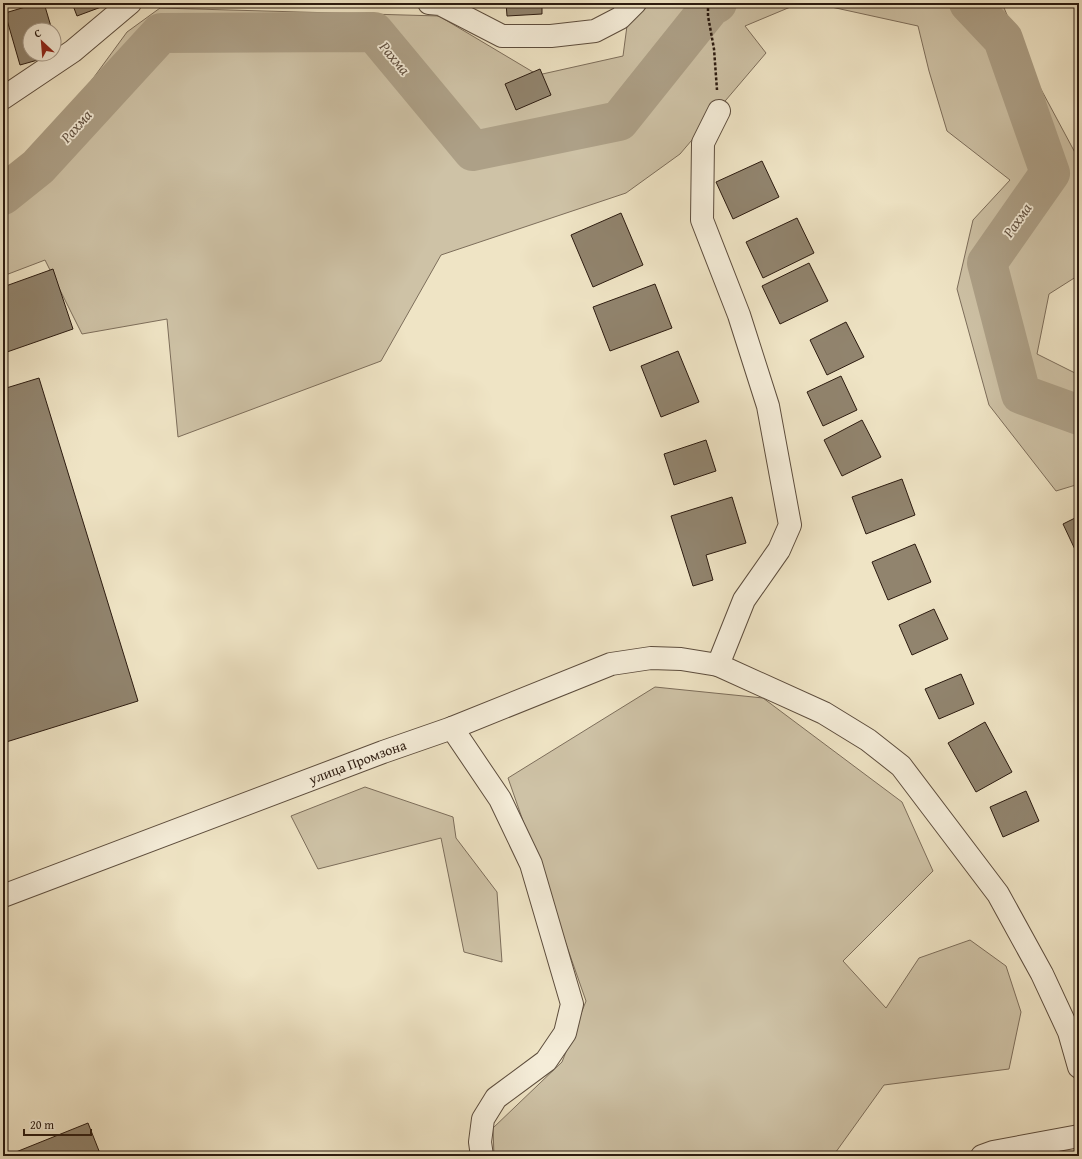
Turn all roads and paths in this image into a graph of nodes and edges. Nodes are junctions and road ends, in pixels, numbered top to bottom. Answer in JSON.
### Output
{"nodes":[{"id":1,"x":130,"y":3,"type":"edge"},
{"id":2,"x":429,"y":3,"type":"edge"},
{"id":3,"x":635,"y":3,"type":"edge"},
{"id":4,"x":708,"y":3,"type":"edge"},
{"id":5,"x":3,"y":98,"type":"edge"},
{"id":6,"x":719,"y":111,"type":"joint"},
{"id":7,"x":718,"y":665,"type":"junction"},
{"id":8,"x":452,"y":728,"type":"junction"},
{"id":9,"x":3,"y":896,"type":"edge"},
{"id":10,"x":1079,"y":1067,"type":"edge"},
{"id":11,"x":1079,"y":1136,"type":"edge"},
{"id":12,"x":482,"y":1156,"type":"edge"},
{"id":13,"x":982,"y":1156,"type":"edge"}],
"edges":[{"from":1,"to":5,"type":"street"},
{"from":2,"to":3,"type":"street"},
{"from":4,"to":6,"type":"path"},
{"from":6,"to":7,"type":"street"},
{"from":7,"to":8,"type":"street","name":"улица Промзона"},
{"from":7,"to":10,"type":"street","name":"улица Промзона"},
{"from":8,"to":9,"type":"street","name":"улица Промзона"},
{"from":8,"to":12,"type":"street"},
{"from":11,"to":13,"type":"street"}]}
